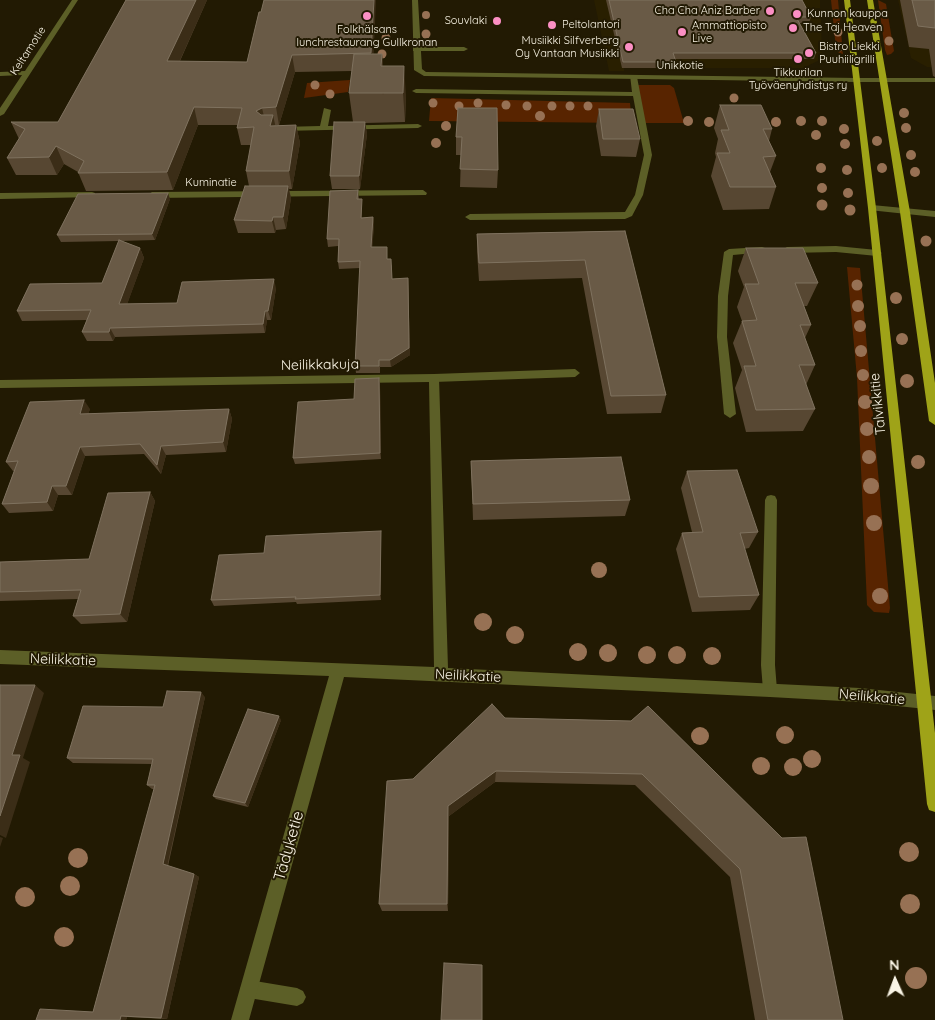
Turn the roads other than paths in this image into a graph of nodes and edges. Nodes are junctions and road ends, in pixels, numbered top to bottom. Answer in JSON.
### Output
{"nodes":[{"id":1,"x":75,"y":0,"type":"edge"},
{"id":2,"x":415,"y":0,"type":"edge"},
{"id":3,"x":847,"y":0,"type":"edge"},
{"id":4,"x":870,"y":0,"type":"edge"},
{"id":5,"x":416,"y":49,"type":"junction"},
{"id":6,"x":464,"y":49,"type":"dead end"},
{"id":7,"x":26,"y":73,"type":"junction"},
{"id":8,"x":0,"y":74,"type":"edge"},
{"id":9,"x":632,"y":77,"type":"junction"},
{"id":10,"x":857,"y":80,"type":"junction"},
{"id":11,"x":884,"y":80,"type":"junction"},
{"id":12,"x":935,"y":80,"type":"edge"},
{"id":13,"x":416,"y":91,"type":"dead end"},
{"id":14,"x":636,"y":94,"type":"junction"},
{"id":15,"x":327,"y":110,"type":"dead end"},
{"id":16,"x":0,"y":114,"type":"edge"},
{"id":17,"x":418,"y":126,"type":"dead end"},
{"id":18,"x":324,"y":128,"type":"junction"},
{"id":19,"x":276,"y":129,"type":"edge"},
{"id":20,"x":423,"y":193,"type":"dead end"},
{"id":21,"x":98,"y":195,"type":"edge"},
{"id":22,"x":138,"y":195,"type":"edge"},
{"id":23,"x":0,"y":196,"type":"edge"},
{"id":24,"x":872,"y":208,"type":"junction"},
{"id":25,"x":905,"y":212,"type":"junction"},
{"id":26,"x":935,"y":214,"type":"edge"},
{"id":27,"x":470,"y":217,"type":"dead end"},
{"id":28,"x":877,"y":253,"type":"junction"},
{"id":29,"x":575,"y":373,"type":"dead end"},
{"id":30,"x":434,"y":378,"type":"junction"},
{"id":31,"x":0,"y":384,"type":"edge"},
{"id":32,"x":730,"y":414,"type":"dead end"},
{"id":33,"x":935,"y":421,"type":"edge"},
{"id":34,"x":771,"y":500,"type":"dead end"},
{"id":35,"x":0,"y":658,"type":"edge"},
{"id":36,"x":338,"y":671,"type":"junction"},
{"id":37,"x":441,"y":675,"type":"junction"},
{"id":38,"x":770,"y":690,"type":"junction"},
{"id":39,"x":930,"y":702,"type":"edge"},
{"id":40,"x":935,"y":804,"type":"edge"},
{"id":41,"x":249,"y":989,"type":"junction"},
{"id":42,"x":297,"y":997,"type":"dead end"},
{"id":43,"x":240,"y":1020,"type":"edge"}],
"edges":[{"from":1,"to":7,"type":"street","name":"Keltamotie"},
{"from":2,"to":5,"type":"street"},
{"from":3,"to":10,"type":"main road","name":"Talvikkitie"},
{"from":4,"to":11,"type":"main road"},
{"from":5,"to":6,"type":"street"},
{"from":5,"to":9,"type":"street","name":"Unikkotie"},
{"from":7,"to":8,"type":"street"},
{"from":7,"to":16,"type":"street","name":"Keltamotie"},
{"from":9,"to":10,"type":"street","name":"Unikkotie"},
{"from":9,"to":14,"type":"street"},
{"from":10,"to":11,"type":"street","name":"Unikkotie"},
{"from":10,"to":24,"type":"main road","name":"Talvikkitie"},
{"from":11,"to":12,"type":"street","name":"Unikkotie"},
{"from":11,"to":25,"type":"main road"},
{"from":13,"to":14,"type":"street"},
{"from":14,"to":27,"type":"street"},
{"from":15,"to":18,"type":"street"},
{"from":17,"to":18,"type":"street"},
{"from":18,"to":19,"type":"street"},
{"from":20,"to":22,"type":"street","name":"Kuminatie"},
{"from":21,"to":23,"type":"street"},
{"from":24,"to":25,"type":"street"},
{"from":24,"to":28,"type":"main road","name":"Talvikkitie"},
{"from":25,"to":26,"type":"street"},
{"from":25,"to":33,"type":"main road"},
{"from":28,"to":32,"type":"street"},
{"from":28,"to":39,"type":"main road","name":"Talvikkitie"},
{"from":29,"to":30,"type":"street","name":"Neilikkakuja"},
{"from":30,"to":31,"type":"street","name":"Neilikkakuja"},
{"from":30,"to":37,"type":"street"},
{"from":34,"to":38,"type":"street"},
{"from":35,"to":36,"type":"street","name":"Neilikkatie"},
{"from":36,"to":37,"type":"street","name":"Neilikkatie"},
{"from":36,"to":41,"type":"street","name":"Tädyketie"},
{"from":37,"to":38,"type":"street","name":"Neilikkatie"},
{"from":38,"to":39,"type":"street","name":"Neilikkatie"},
{"from":39,"to":40,"type":"main road","name":"Talvikkitie"},
{"from":41,"to":42,"type":"street"},
{"from":41,"to":43,"type":"street","name":"Tädyketie"}]}
